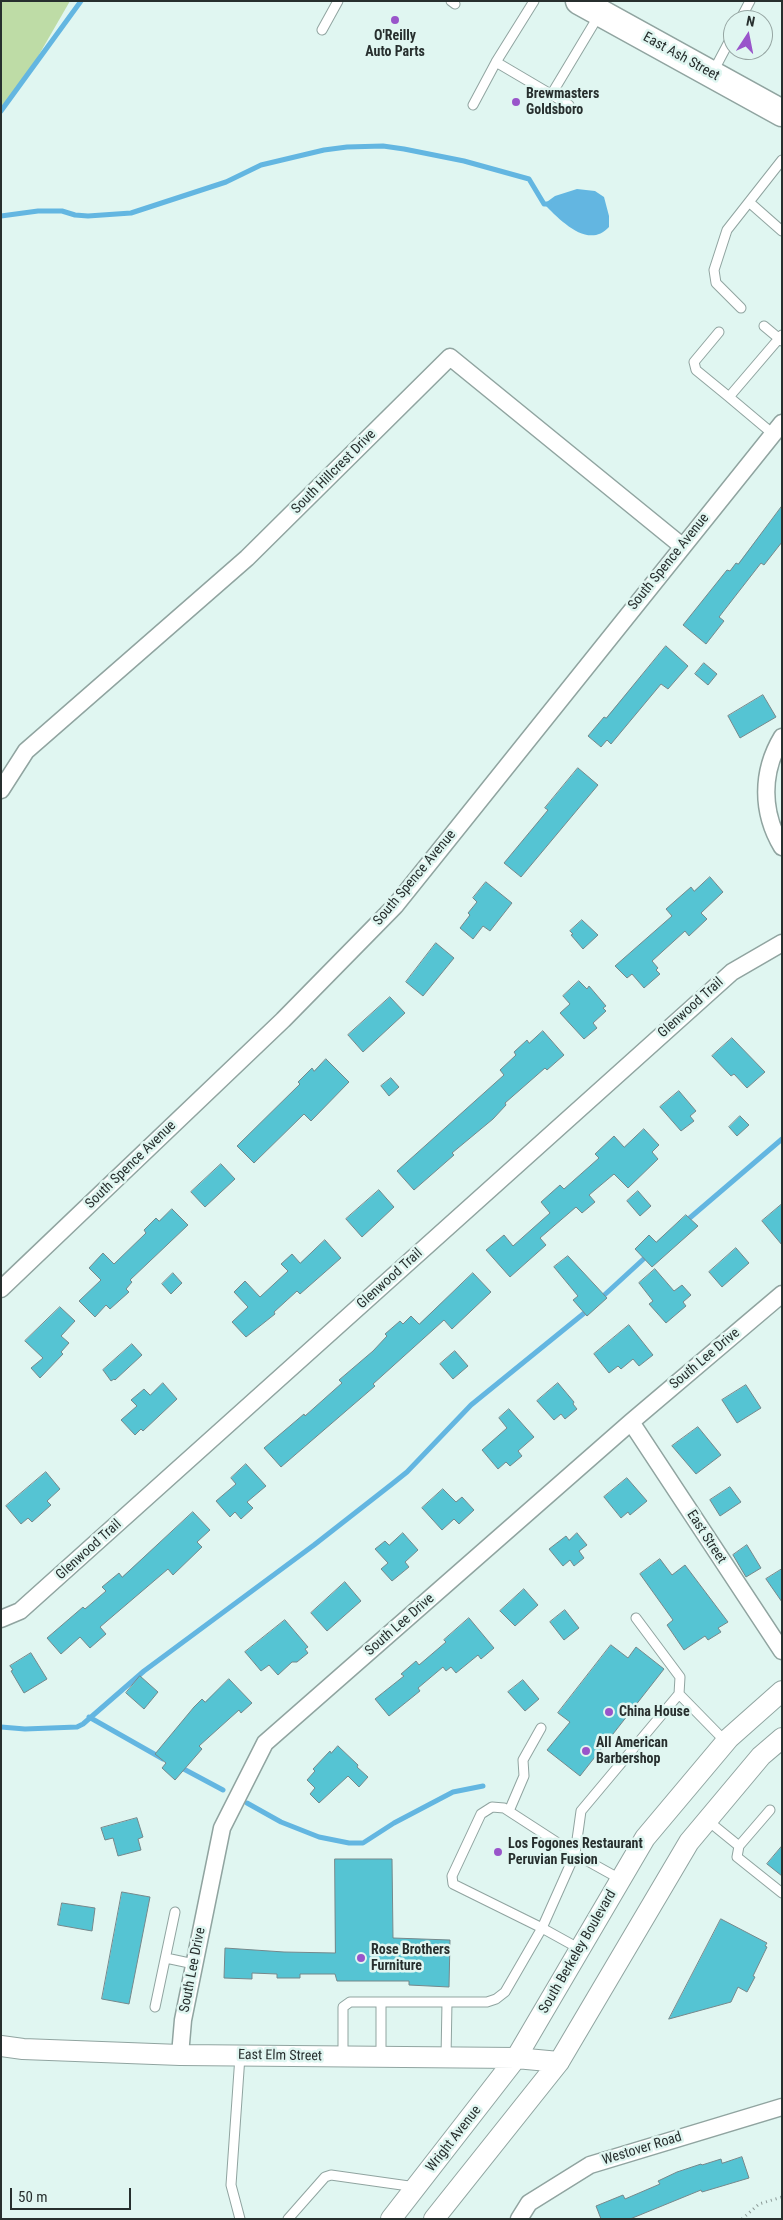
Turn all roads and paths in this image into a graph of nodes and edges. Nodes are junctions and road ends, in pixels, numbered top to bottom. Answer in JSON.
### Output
{"nodes":[{"id":1,"x":338,"y":1,"type":"edge"},
{"id":2,"x":534,"y":1,"type":"edge"},
{"id":3,"x":590,"y":7,"type":"edge"},
{"id":4,"x":322,"y":30,"type":"dead end"},
{"id":5,"x":723,"y":53,"type":"edge"},
{"id":6,"x":496,"y":62,"type":"junction"},
{"id":7,"x":712,"y":74,"type":"junction"},
{"id":8,"x":552,"y":95,"type":"junction"},
{"id":9,"x":473,"y":104,"type":"dead end"},
{"id":10,"x":569,"y":105,"type":"dead end"},
{"id":11,"x":780,"y":108,"type":"edge"},
{"id":12,"x":782,"y":160,"type":"edge"},
{"id":13,"x":749,"y":202,"type":"junction"},
{"id":14,"x":782,"y":230,"type":"edge"},
{"id":15,"x":741,"y":308,"type":"dead end"},
{"id":16,"x":764,"y":326,"type":"dead end"},
{"id":17,"x":719,"y":332,"type":"dead end"},
{"id":18,"x":781,"y":338,"type":"edge"},
{"id":19,"x":729,"y":397,"type":"junction"},
{"id":20,"x":777,"y":428,"type":"edge"},
{"id":21,"x":682,"y":546,"type":"junction"},
{"id":22,"x":782,"y":737,"type":"edge"},
{"id":23,"x":1,"y":790,"type":"edge"},
{"id":24,"x":782,"y":847,"type":"edge"},
{"id":25,"x":782,"y":943,"type":"edge"},
{"id":26,"x":1,"y":1289,"type":"edge"},
{"id":27,"x":782,"y":1294,"type":"edge"},
{"id":28,"x":631,"y":1422,"type":"junction"},
{"id":29,"x":636,"y":1618,"type":"dead end"},
{"id":30,"x":1,"y":1619,"type":"edge"},
{"id":31,"x":782,"y":1651,"type":"edge"},
{"id":32,"x":782,"y":1691,"type":"edge"},
{"id":33,"x":679,"y":1694,"type":"junction"},
{"id":34,"x":541,"y":1728,"type":"dead end"},
{"id":35,"x":782,"y":1738,"type":"edge"},
{"id":36,"x":725,"y":1741,"type":"junction"},
{"id":37,"x":770,"y":1810,"type":"dead end"},
{"id":38,"x":509,"y":1811,"type":"junction"},
{"id":39,"x":707,"y":1820,"type":"junction"},
{"id":40,"x":739,"y":1846,"type":"junction"},
{"id":41,"x":575,"y":1854,"type":"junction"},
{"id":42,"x":620,"y":1879,"type":"junction"},
{"id":43,"x":782,"y":1893,"type":"edge"},
{"id":44,"x":175,"y":1912,"type":"dead end"},
{"id":45,"x":542,"y":1928,"type":"junction"},
{"id":46,"x":580,"y":1950,"type":"junction"},
{"id":47,"x":166,"y":1958,"type":"junction"},
{"id":48,"x":194,"y":1964,"type":"junction"},
{"id":49,"x":381,"y":2002,"type":"junction"},
{"id":50,"x":447,"y":2002,"type":"junction"},
{"id":51,"x":155,"y":2007,"type":"dead end"},
{"id":52,"x":1,"y":2046,"type":"edge"},
{"id":53,"x":180,"y":2055,"type":"junction"},
{"id":54,"x":240,"y":2056,"type":"junction"},
{"id":55,"x":343,"y":2056,"type":"junction"},
{"id":56,"x":381,"y":2057,"type":"junction"},
{"id":57,"x":446,"y":2058,"type":"junction"},
{"id":58,"x":516,"y":2058,"type":"junction"},
{"id":59,"x":559,"y":2062,"type":"junction"},
{"id":60,"x":782,"y":2107,"type":"edge"},
{"id":61,"x":416,"y":2188,"type":"junction"},
{"id":62,"x":782,"y":2197,"type":"edge"},
{"id":63,"x":240,"y":2219,"type":"edge"},
{"id":64,"x":288,"y":2219,"type":"edge"},
{"id":65,"x":391,"y":2219,"type":"edge"},
{"id":66,"x":434,"y":2219,"type":"edge"},
{"id":67,"x":519,"y":2219,"type":"edge"},
{"id":68,"x":742,"y":2219,"type":"edge"}],
"edges":[{"from":1,"to":4,"type":"lane"},
{"from":2,"to":6,"type":"lane"},
{"from":3,"to":7,"type":"main road","name":"East Ash Street"},
{"from":3,"to":8,"type":"lane"},
{"from":5,"to":7,"type":"lane"},
{"from":6,"to":8,"type":"lane"},
{"from":6,"to":9,"type":"lane"},
{"from":7,"to":11,"type":"main road","name":"East Ash Street"},
{"from":8,"to":10,"type":"lane"},
{"from":12,"to":13,"type":"lane"},
{"from":13,"to":14,"type":"lane"},
{"from":13,"to":15,"type":"lane"},
{"from":16,"to":18,"type":"lane"},
{"from":17,"to":19,"type":"lane"},
{"from":18,"to":19,"type":"lane"},
{"from":19,"to":20,"type":"lane"},
{"from":20,"to":21,"type":"street","name":"South Spence Avenue"},
{"from":21,"to":23,"type":"street","name":"South Hillcrest Drive"},
{"from":21,"to":26,"type":"street","name":"South Spence Avenue"},
{"from":22,"to":24,"type":"street"},
{"from":25,"to":30,"type":"street","name":"Glenwood Trail"},
{"from":27,"to":28,"type":"street","name":"South Lee Drive"},
{"from":28,"to":31,"type":"street","name":"East Street"},
{"from":28,"to":48,"type":"street","name":"South Lee Drive"},
{"from":29,"to":33,"type":"lane"},
{"from":32,"to":36,"type":"street","name":"South Berkeley Boulevard"},
{"from":33,"to":36,"type":"lane"},
{"from":33,"to":41,"type":"lane"},
{"from":34,"to":38,"type":"lane"},
{"from":35,"to":39,"type":"street"},
{"from":36,"to":42,"type":"street","name":"South Berkeley Boulevard"},
{"from":37,"to":40,"type":"lane"},
{"from":38,"to":41,"type":"lane"},
{"from":38,"to":45,"type":"lane"},
{"from":39,"to":40,"type":"lane"},
{"from":39,"to":59,"type":"street"},
{"from":40,"to":43,"type":"lane"},
{"from":41,"to":42,"type":"lane"},
{"from":41,"to":45,"type":"lane"},
{"from":42,"to":46,"type":"street","name":"South Berkeley Boulevard"},
{"from":44,"to":47,"type":"lane"},
{"from":45,"to":46,"type":"lane"},
{"from":45,"to":50,"type":"lane"},
{"from":46,"to":58,"type":"street","name":"South Berkeley Boulevard"},
{"from":47,"to":48,"type":"lane"},
{"from":47,"to":51,"type":"lane"},
{"from":48,"to":53,"type":"street","name":"South Lee Drive"},
{"from":49,"to":50,"type":"lane"},
{"from":49,"to":55,"type":"lane"},
{"from":49,"to":56,"type":"lane"},
{"from":50,"to":57,"type":"lane"},
{"from":52,"to":53,"type":"street","name":"East Elm Street"},
{"from":53,"to":54,"type":"street","name":"East Elm Street"},
{"from":54,"to":55,"type":"street","name":"East Elm Street"},
{"from":54,"to":63,"type":"lane"},
{"from":55,"to":56,"type":"street","name":"East Elm Street"},
{"from":56,"to":57,"type":"street","name":"East Elm Street"},
{"from":57,"to":58,"type":"street","name":"East Elm Street"},
{"from":58,"to":59,"type":"street","name":"East Elm Street"},
{"from":58,"to":61,"type":"street","name":"Wright Avenue"},
{"from":59,"to":66,"type":"street"},
{"from":60,"to":67,"type":"street","name":"Westover Road"},
{"from":61,"to":64,"type":"lane"},
{"from":61,"to":65,"type":"street","name":"Wright Avenue"},
{"from":62,"to":68,"type":"path"}]}
